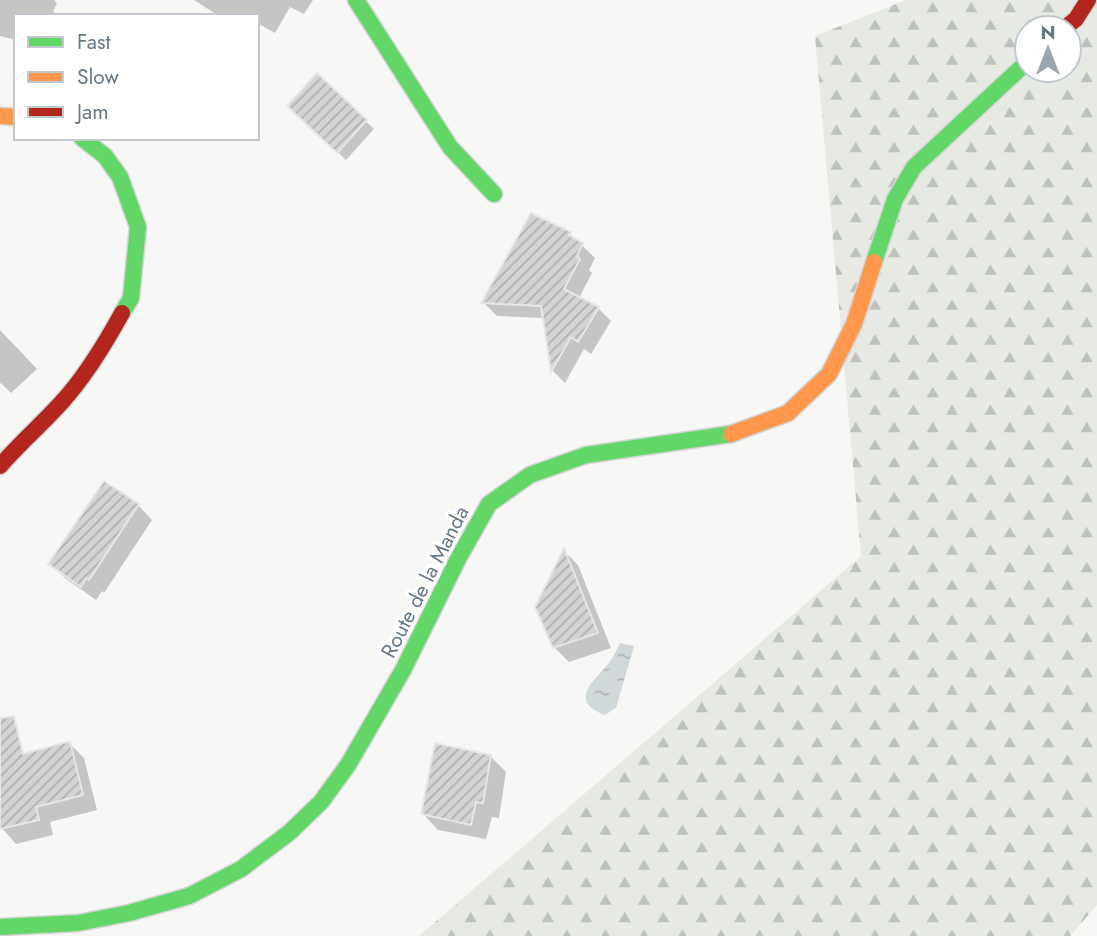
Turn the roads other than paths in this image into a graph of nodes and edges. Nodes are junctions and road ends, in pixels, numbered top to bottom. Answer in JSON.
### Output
{"nodes":[{"id":1,"x":356,"y":0,"type":"edge"},
{"id":2,"x":1013,"y":75,"type":"edge"},
{"id":3,"x":85,"y":140,"type":"edge"},
{"id":4,"x":494,"y":194,"type":"dead end"},
{"id":5,"x":0,"y":466,"type":"edge"},
{"id":6,"x":0,"y":926,"type":"edge"}],
"edges":[{"from":1,"to":4,"type":"main road"},
{"from":2,"to":6,"type":"main road","name":"Route de la Manda"},
{"from":3,"to":5,"type":"main road"}]}
